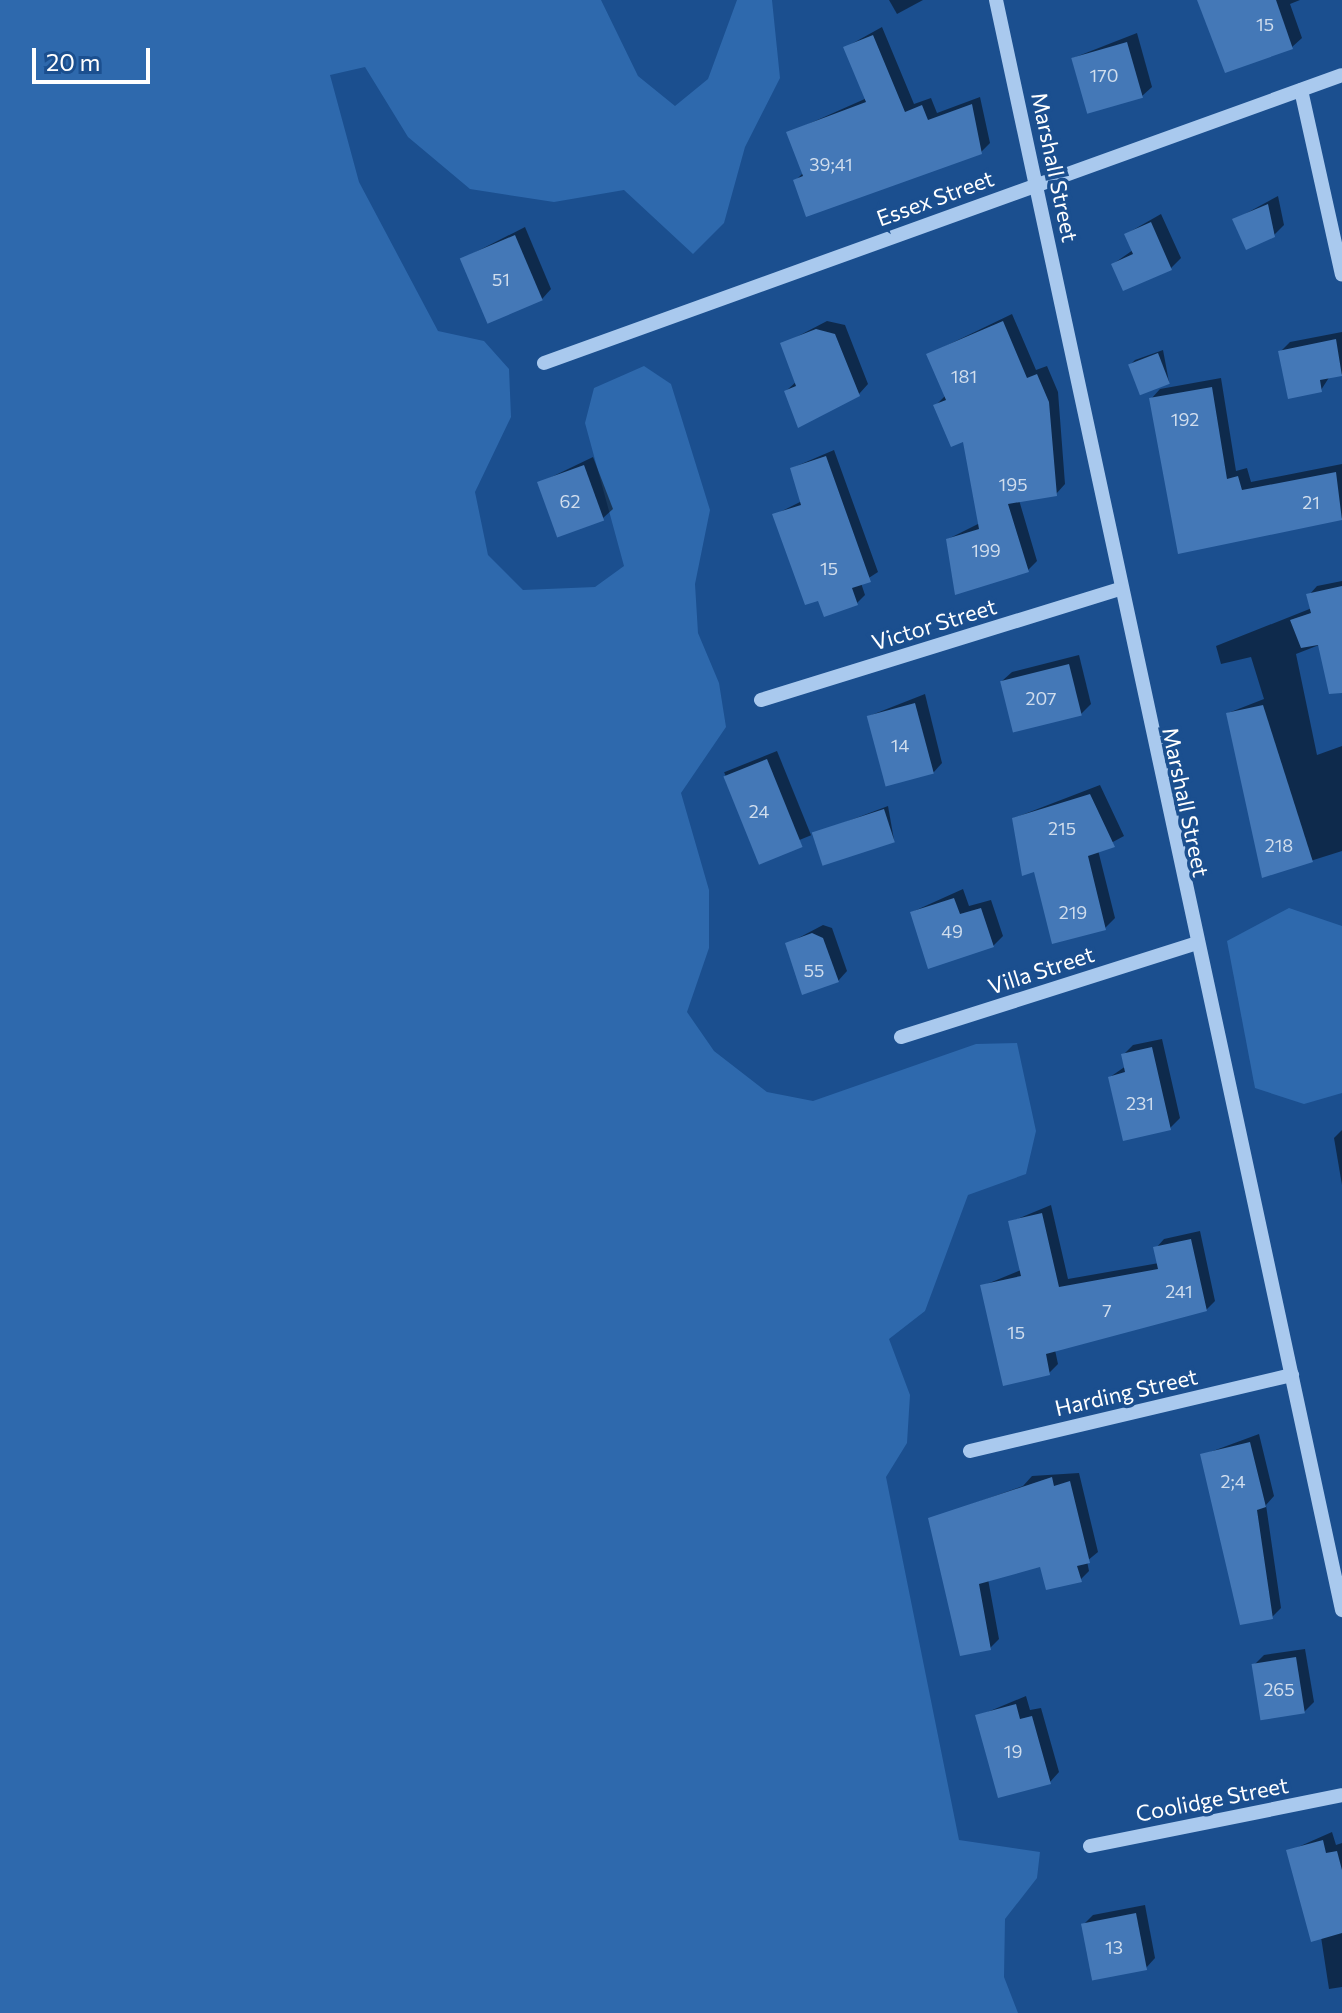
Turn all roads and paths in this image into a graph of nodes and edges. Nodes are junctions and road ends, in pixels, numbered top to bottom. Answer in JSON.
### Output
{"nodes":[{"id":1,"x":996,"y":0,"type":"edge"},
{"id":2,"x":1342,"y":75,"type":"edge"},
{"id":3,"x":1301,"y":90,"type":"junction"},
{"id":4,"x":1037,"y":185,"type":"junction"},
{"id":5,"x":1342,"y":275,"type":"edge"},
{"id":6,"x":544,"y":363,"type":"dead end"},
{"id":7,"x":1119,"y":589,"type":"junction"},
{"id":8,"x":761,"y":700,"type":"dead end"},
{"id":9,"x":1194,"y":944,"type":"junction"},
{"id":10,"x":901,"y":1037,"type":"dead end"},
{"id":11,"x":1292,"y":1375,"type":"junction"},
{"id":12,"x":970,"y":1451,"type":"dead end"},
{"id":13,"x":1342,"y":1610,"type":"edge"},
{"id":14,"x":1342,"y":1795,"type":"edge"},
{"id":15,"x":1090,"y":1846,"type":"dead end"}],
"edges":[{"from":1,"to":4,"type":"street","name":"Marshall Street"},
{"from":2,"to":3,"type":"street","name":"Essex Street"},
{"from":3,"to":4,"type":"street","name":"Essex Street"},
{"from":3,"to":5,"type":"street"},
{"from":4,"to":6,"type":"street","name":"Essex Street"},
{"from":4,"to":7,"type":"street","name":"Marshall Street"},
{"from":7,"to":8,"type":"street","name":"Victor Street"},
{"from":7,"to":9,"type":"street","name":"Marshall Street"},
{"from":9,"to":10,"type":"street","name":"Villa Street"},
{"from":9,"to":11,"type":"street","name":"Marshall Street"},
{"from":11,"to":12,"type":"street","name":"Harding Street"},
{"from":11,"to":13,"type":"street","name":"Marshall Street"},
{"from":14,"to":15,"type":"street","name":"Coolidge Street"}]}
